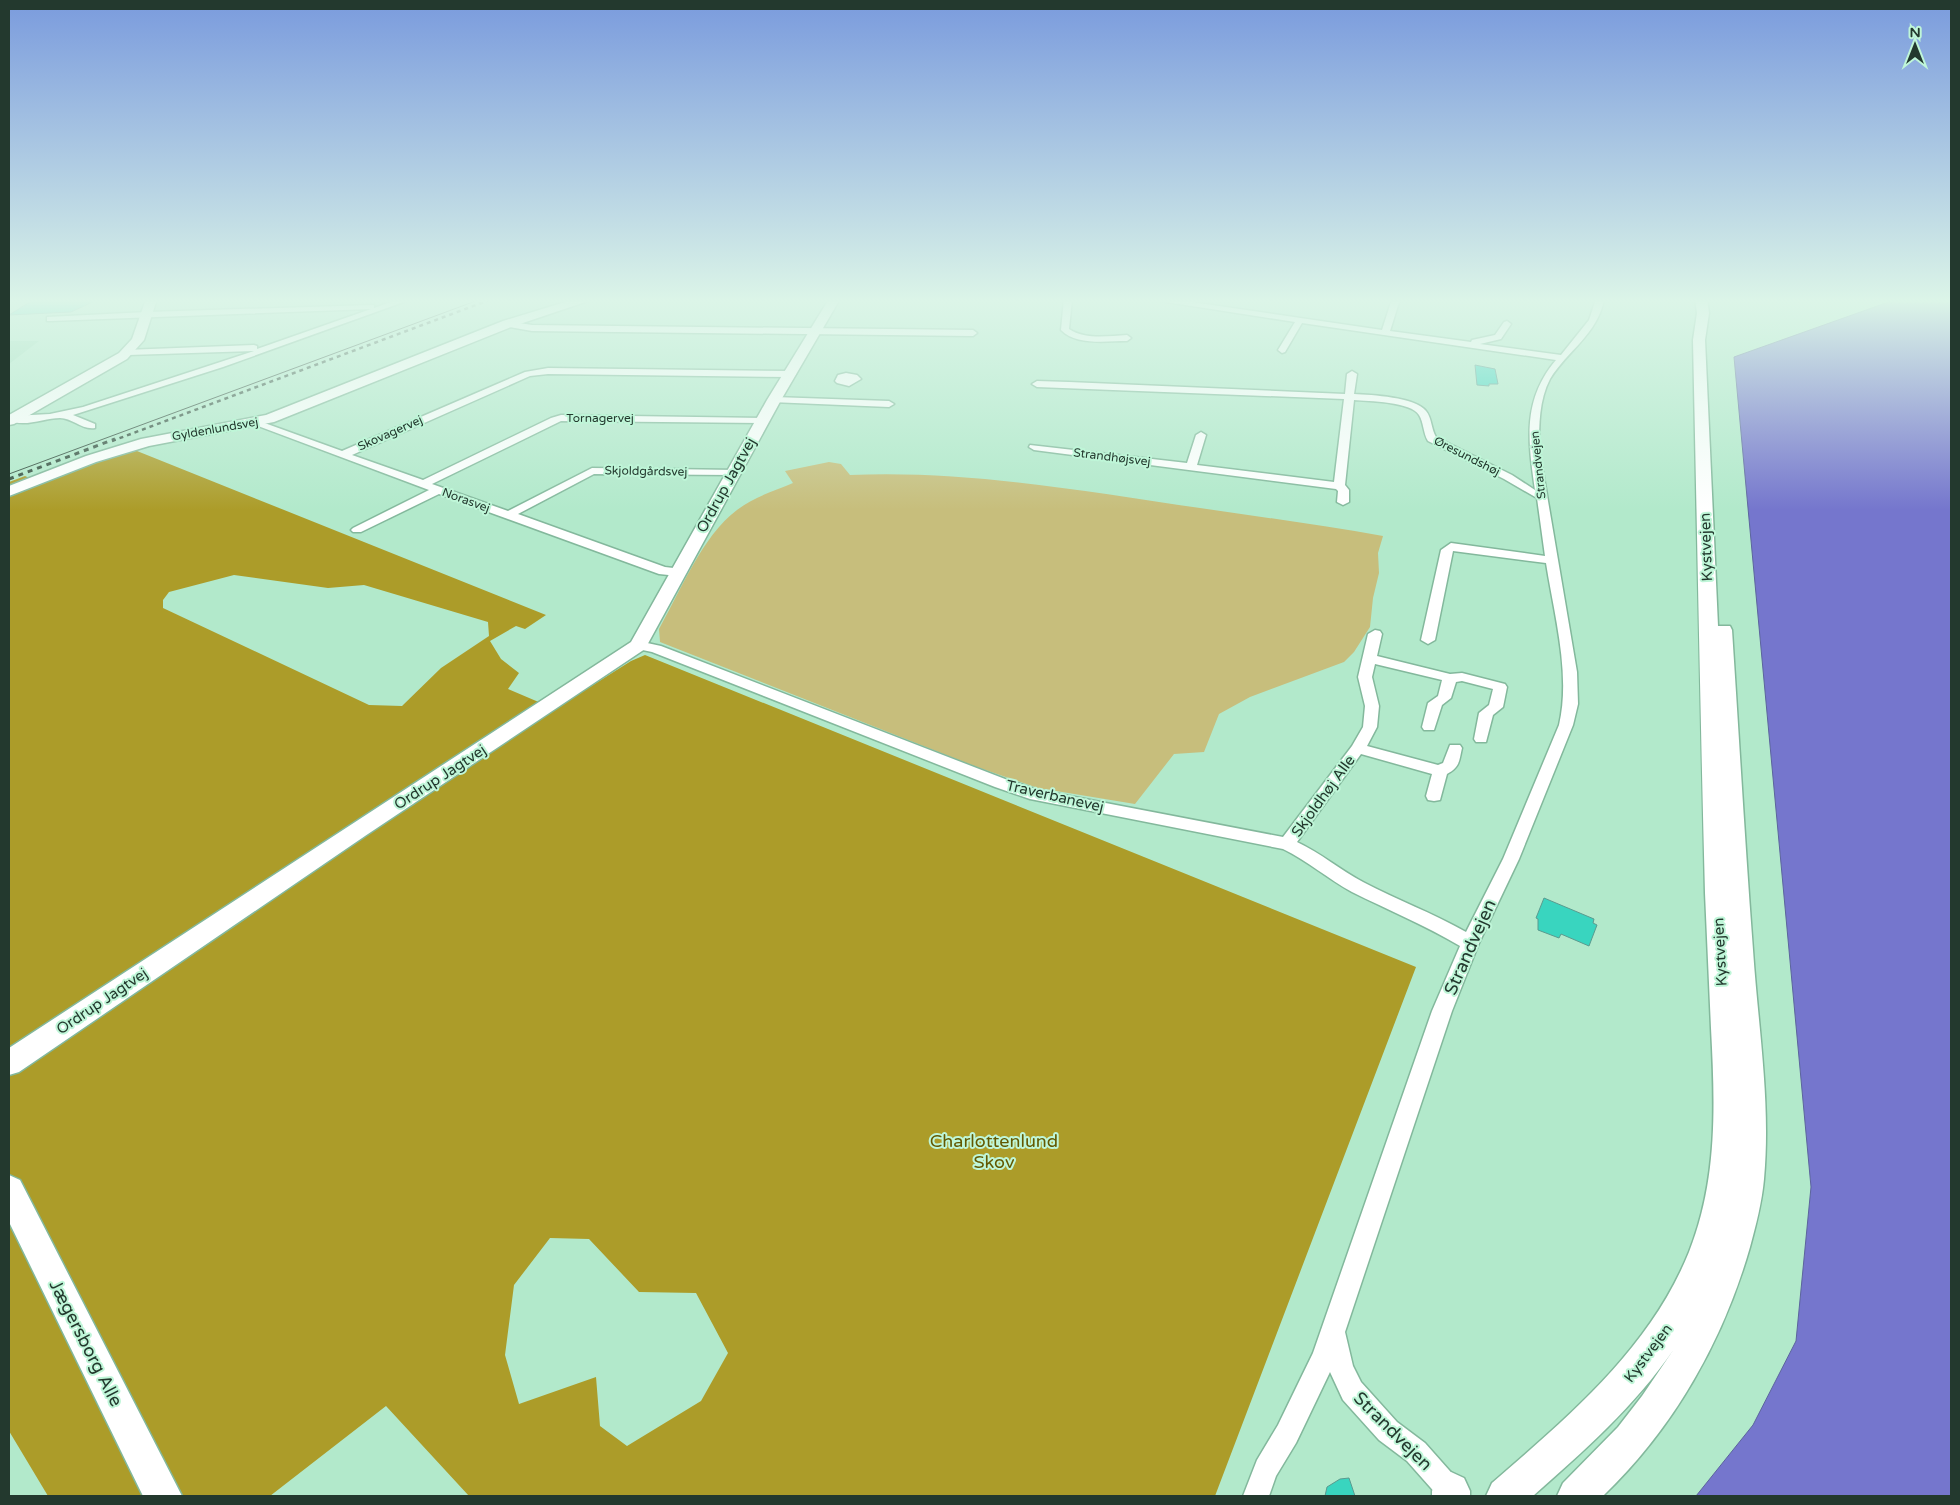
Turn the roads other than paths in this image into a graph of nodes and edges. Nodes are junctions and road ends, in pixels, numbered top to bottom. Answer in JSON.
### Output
{"nodes":[{"id":1,"x":103,"y":369,"type":"edge"},
{"id":2,"x":206,"y":369,"type":"edge"},
{"id":3,"x":392,"y":369,"type":"edge"},
{"id":4,"x":794,"y":369,"type":"edge"},
{"id":5,"x":1554,"y":369,"type":"edge"},
{"id":6,"x":1700,"y":369,"type":"edge"},
{"id":7,"x":1710,"y":369,"type":"edge"},
{"id":8,"x":791,"y":374,"type":"junction"},
{"id":9,"x":1352,"y":374,"type":"dead end"},
{"id":10,"x":846,"y":383,"type":"dead end"},
{"id":11,"x":1037,"y":384,"type":"dead end"},
{"id":12,"x":1350,"y":397,"type":"junction"},
{"id":13,"x":774,"y":400,"type":"junction"},
{"id":14,"x":838,"y":402,"type":"junction"},
{"id":15,"x":889,"y":404,"type":"dead end"},
{"id":16,"x":64,"y":415,"type":"junction"},
{"id":17,"x":11,"y":420,"type":"edge"},
{"id":18,"x":762,"y":420,"type":"junction"},
{"id":19,"x":255,"y":423,"type":"junction"},
{"id":20,"x":92,"y":426,"type":"dead end"},
{"id":21,"x":1201,"y":434,"type":"dead end"},
{"id":22,"x":1034,"y":446,"type":"dead end"},
{"id":23,"x":342,"y":455,"type":"junction"},
{"id":24,"x":1191,"y":467,"type":"junction"},
{"id":25,"x":734,"y":472,"type":"junction"},
{"id":26,"x":423,"y":484,"type":"junction"},
{"id":27,"x":1339,"y":486,"type":"junction"},
{"id":28,"x":438,"y":490,"type":"junction"},
{"id":29,"x":9,"y":491,"type":"edge"},
{"id":30,"x":1541,"y":496,"type":"junction"},
{"id":31,"x":1343,"y":502,"type":"dead end"},
{"id":32,"x":508,"y":515,"type":"junction"},
{"id":33,"x":357,"y":530,"type":"dead end"},
{"id":34,"x":1551,"y":560,"type":"junction"},
{"id":35,"x":678,"y":572,"type":"junction"},
{"id":36,"x":1375,"y":634,"type":"dead end"},
{"id":37,"x":1428,"y":640,"type":"dead end"},
{"id":38,"x":638,"y":645,"type":"junction"},
{"id":39,"x":1368,"y":658,"type":"junction"},
{"id":40,"x":1450,"y":678,"type":"junction"},
{"id":41,"x":1429,"y":727,"type":"dead end"},
{"id":42,"x":1481,"y":739,"type":"dead end"},
{"id":43,"x":1358,"y":748,"type":"junction"},
{"id":44,"x":1455,"y":748,"type":"dead end"},
{"id":45,"x":1440,"y":771,"type":"junction"},
{"id":46,"x":1434,"y":796,"type":"dead end"},
{"id":47,"x":1287,"y":844,"type":"junction"},
{"id":48,"x":1470,"y":943,"type":"junction"},
{"id":49,"x":9,"y":1063,"type":"edge"},
{"id":50,"x":9,"y":1190,"type":"edge"},
{"id":51,"x":1334,"y":1333,"type":"junction"},
{"id":52,"x":1452,"y":1495,"type":"edge"},
{"id":53,"x":163,"y":1496,"type":"edge"},
{"id":54,"x":1256,"y":1496,"type":"edge"},
{"id":55,"x":1505,"y":1496,"type":"edge"},
{"id":56,"x":1576,"y":1496,"type":"edge"}],
"edges":[{"from":1,"to":17,"type":"main road"},
{"from":2,"to":16,"type":"street"},
{"from":3,"to":19,"type":"main road","name":"Gyldenlundsvej"},
{"from":4,"to":8,"type":"main road","name":"Ordrup Jagtvej"},
{"from":5,"to":30,"type":"street","name":"Strandvejen"},
{"from":6,"to":55,"type":"main road","name":"Kystvejen"},
{"from":7,"to":56,"type":"main road","name":"Kystvejen"},
{"from":8,"to":13,"type":"main road","name":"Ordrup Jagtvej"},
{"from":8,"to":23,"type":"street","name":"Skovagervej"},
{"from":9,"to":12,"type":"street"},
{"from":10,"to":14,"type":"street"},
{"from":11,"to":12,"type":"street","name":"Øresundshøj"},
{"from":12,"to":27,"type":"street"},
{"from":12,"to":30,"type":"street","name":"Øresundshøj"},
{"from":13,"to":14,"type":"street"},
{"from":13,"to":18,"type":"main road","name":"Ordrup Jagtvej"},
{"from":14,"to":15,"type":"street"},
{"from":16,"to":17,"type":"street"},
{"from":16,"to":20,"type":"street"},
{"from":18,"to":25,"type":"main road","name":"Ordrup Jagtvej"},
{"from":18,"to":26,"type":"street","name":"Tornagervej"},
{"from":19,"to":23,"type":"street","name":"Norasvej"},
{"from":19,"to":29,"type":"main road","name":"Gyldenlundsvej"},
{"from":21,"to":24,"type":"street"},
{"from":22,"to":24,"type":"street","name":"Strandhøjsvej"},
{"from":23,"to":26,"type":"street","name":"Norasvej"},
{"from":24,"to":27,"type":"street","name":"Strandhøjsvej"},
{"from":25,"to":32,"type":"street","name":"Skjoldgårdsvej"},
{"from":25,"to":35,"type":"main road","name":"Ordrup Jagtvej"},
{"from":26,"to":28,"type":"street","name":"Norasvej"},
{"from":27,"to":31,"type":"street"},
{"from":28,"to":32,"type":"street","name":"Norasvej"},
{"from":28,"to":33,"type":"street"},
{"from":30,"to":34,"type":"street","name":"Strandvejen"},
{"from":32,"to":35,"type":"street","name":"Norasvej"},
{"from":34,"to":37,"type":"street"},
{"from":34,"to":48,"type":"street","name":"Strandvejen"},
{"from":35,"to":38,"type":"main road","name":"Ordrup Jagtvej"},
{"from":36,"to":39,"type":"street","name":"Skjoldhøj Alle"},
{"from":38,"to":47,"type":"street","name":"Traverbanevej"},
{"from":38,"to":49,"type":"main road","name":"Ordrup Jagtvej"},
{"from":39,"to":40,"type":"street"},
{"from":39,"to":43,"type":"street","name":"Skjoldhøj Alle"},
{"from":40,"to":41,"type":"street"},
{"from":40,"to":42,"type":"street"},
{"from":43,"to":45,"type":"street","name":"Skjoldhøj Alle"},
{"from":43,"to":47,"type":"street","name":"Skjoldhøj Alle"},
{"from":44,"to":45,"type":"street"},
{"from":45,"to":46,"type":"street"},
{"from":47,"to":48,"type":"street","name":"Traverbanevej"},
{"from":48,"to":51,"type":"street","name":"Strandvejen"},
{"from":50,"to":53,"type":"main road","name":"Jægersborg Alle"},
{"from":51,"to":52,"type":"street","name":"Strandvejen"},
{"from":51,"to":54,"type":"street","name":"Strandvejen"}]}
